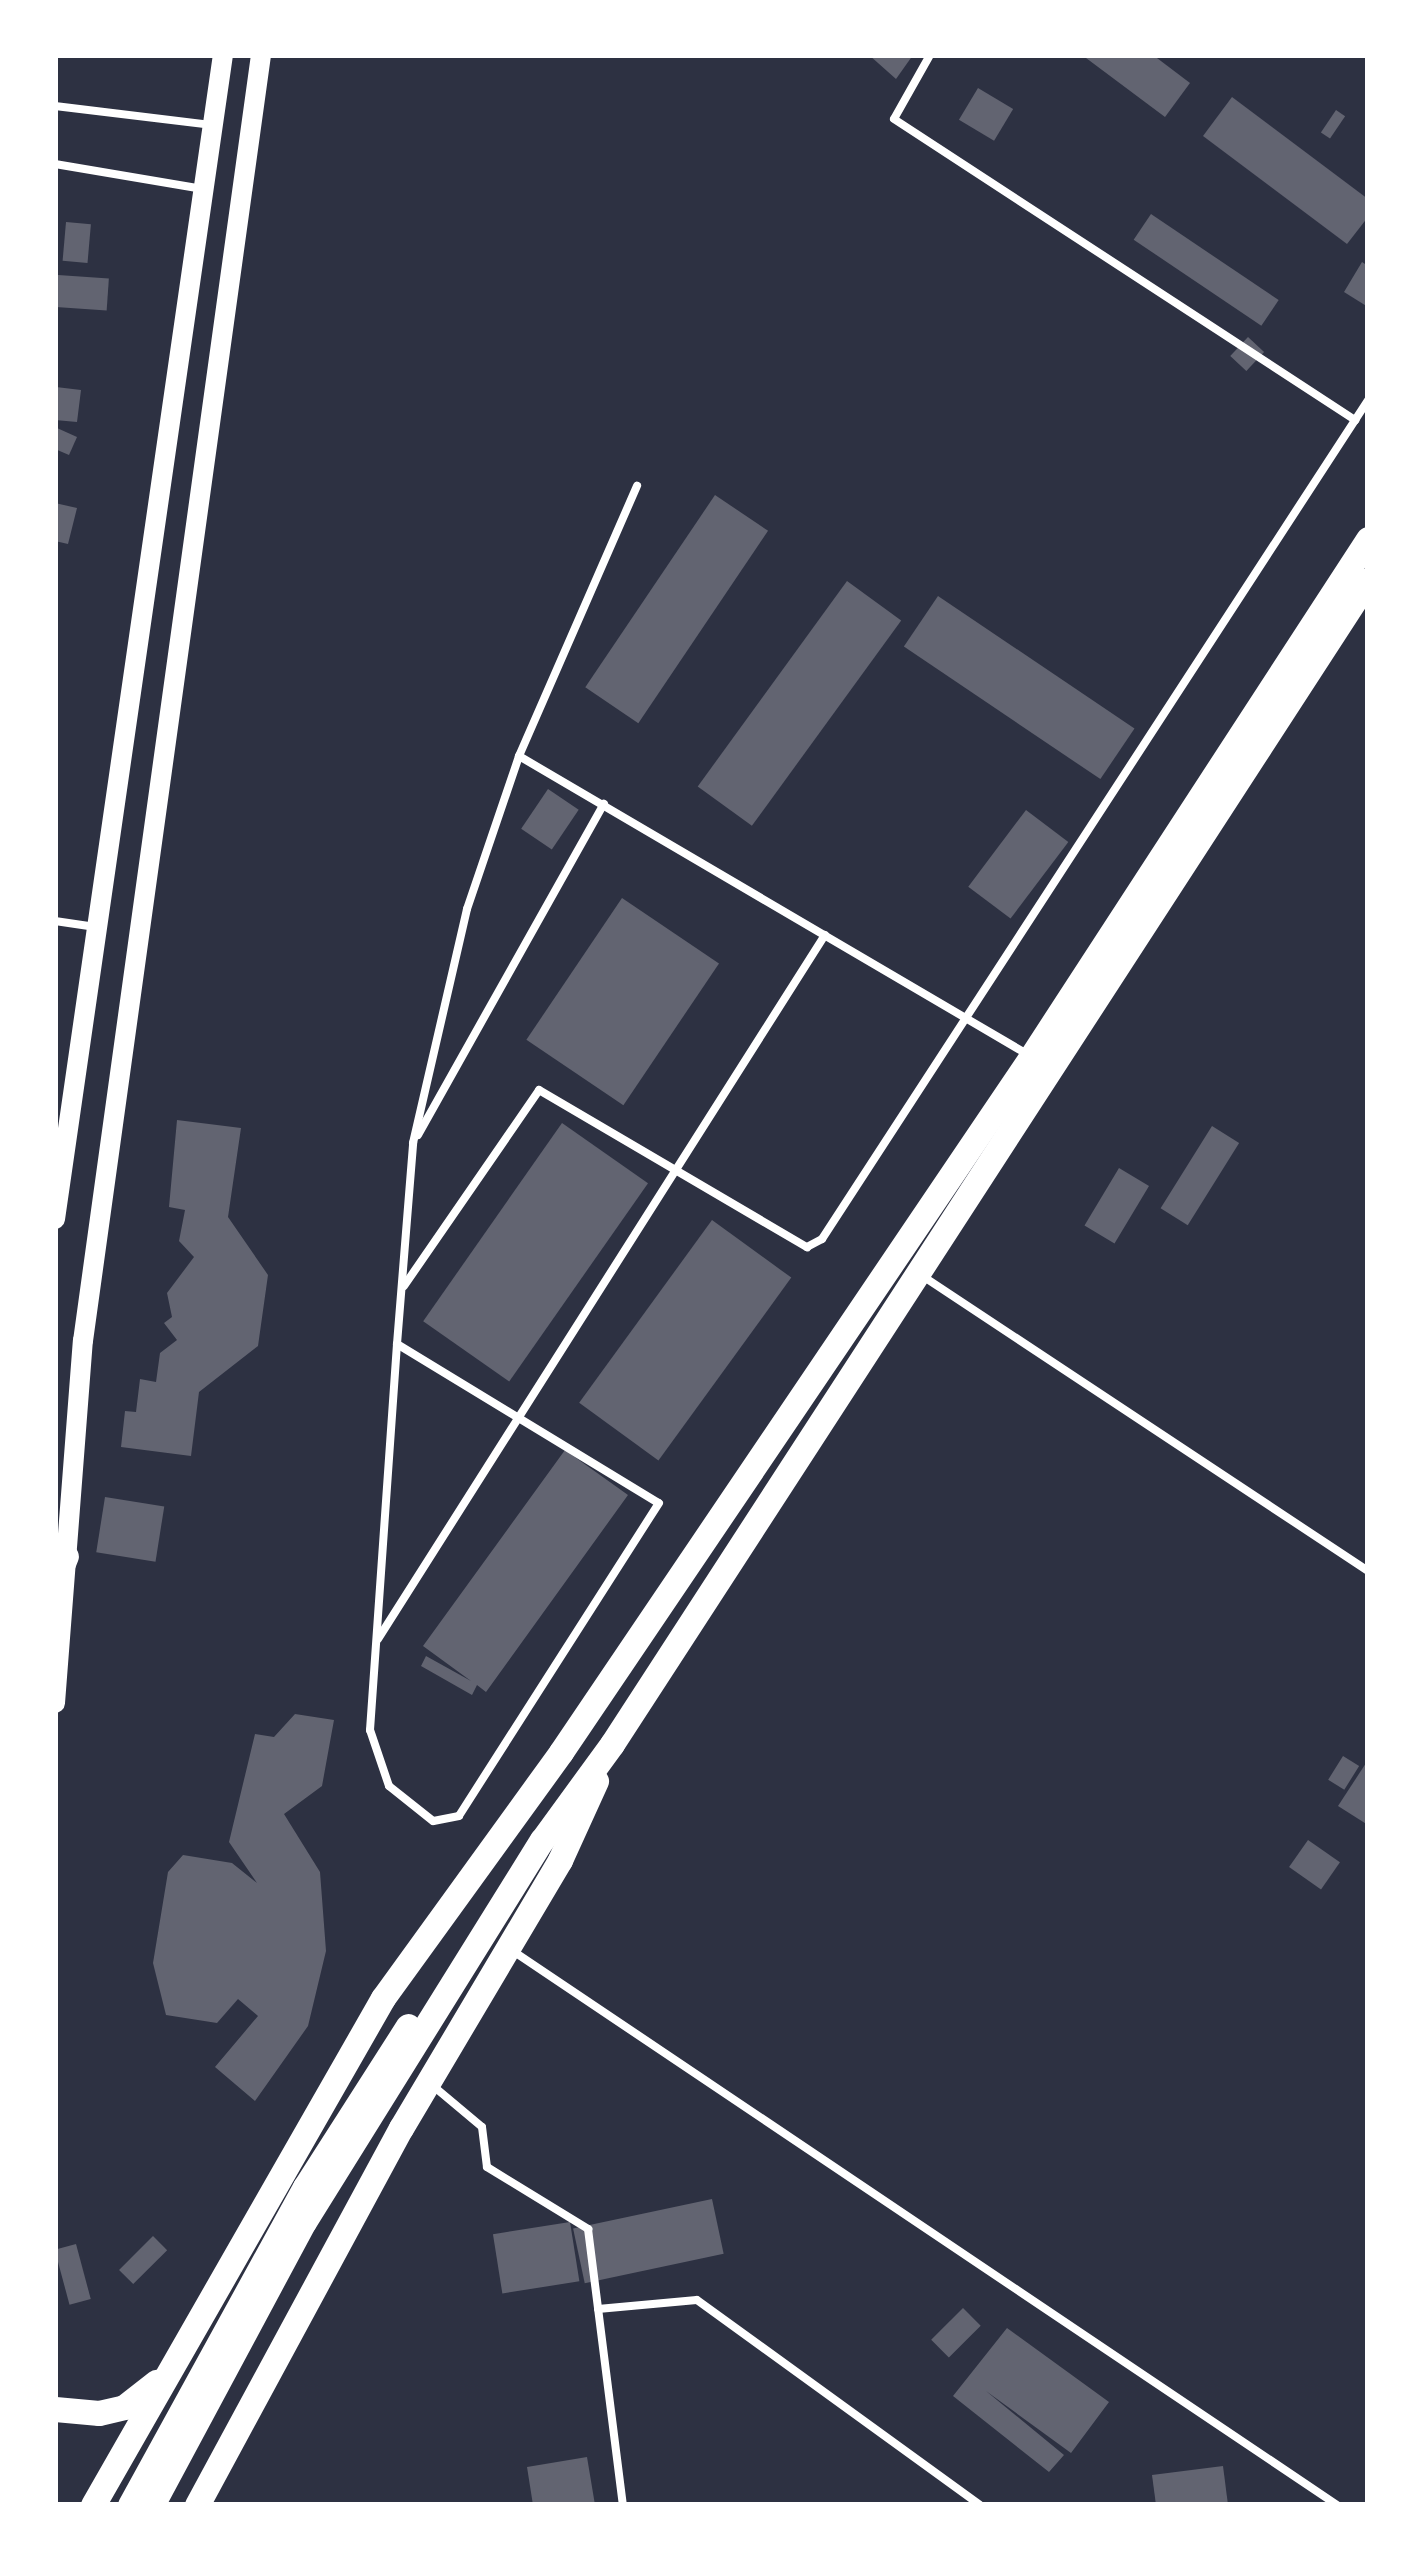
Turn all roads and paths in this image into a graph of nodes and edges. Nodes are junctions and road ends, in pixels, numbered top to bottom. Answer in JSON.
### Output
{"nodes":[{"id":1,"x":223,"y":55,"type":"edge"},
{"id":2,"x":260,"y":55,"type":"edge"},
{"id":3,"x":930,"y":55,"type":"edge"},
{"id":4,"x":55,"y":106,"type":"edge"},
{"id":5,"x":213,"y":125,"type":"junction"},
{"id":6,"x":55,"y":164,"type":"edge"},
{"id":7,"x":204,"y":189,"type":"junction"},
{"id":8,"x":1368,"y":400,"type":"edge"},
{"id":9,"x":1355,"y":420,"type":"junction"},
{"id":10,"x":637,"y":486,"type":"dead end"},
{"id":11,"x":1368,"y":539,"type":"edge"},
{"id":12,"x":1368,"y":580,"type":"edge"},
{"id":13,"x":519,"y":756,"type":"junction"},
{"id":14,"x":604,"y":804,"type":"junction"},
{"id":15,"x":55,"y":920,"type":"edge"},
{"id":16,"x":96,"y":927,"type":"junction"},
{"id":17,"x":825,"y":934,"type":"junction"},
{"id":18,"x":964,"y":1018,"type":"junction"},
{"id":19,"x":1031,"y":1057,"type":"junction"},
{"id":20,"x":413,"y":1144,"type":"junction"},
{"id":21,"x":675,"y":1170,"type":"junction"},
{"id":22,"x":55,"y":1219,"type":"edge"},
{"id":23,"x":918,"y":1273,"type":"junction"},
{"id":24,"x":402,"y":1290,"type":"junction"},
{"id":25,"x":397,"y":1344,"type":"junction"},
{"id":26,"x":518,"y":1418,"type":"junction"},
{"id":27,"x":66,"y":1556,"type":"junction"},
{"id":28,"x":1368,"y":1570,"type":"edge"},
{"id":29,"x":55,"y":1583,"type":"edge"},
{"id":30,"x":376,"y":1643,"type":"junction"},
{"id":31,"x":55,"y":1702,"type":"edge"},
{"id":32,"x":612,"y":1744,"type":"junction"},
{"id":33,"x":561,"y":1752,"type":"junction"},
{"id":34,"x":510,"y":1949,"type":"junction"},
{"id":35,"x":429,"y":2082,"type":"junction"},
{"id":36,"x":598,"y":2308,"type":"junction"},
{"id":37,"x":168,"y":2373,"type":"junction"},
{"id":38,"x":55,"y":2409,"type":"edge"},
{"id":39,"x":93,"y":2505,"type":"edge"},
{"id":40,"x":130,"y":2505,"type":"edge"},
{"id":41,"x":152,"y":2505,"type":"edge"},
{"id":42,"x":197,"y":2505,"type":"edge"},
{"id":43,"x":622,"y":2505,"type":"edge"},
{"id":44,"x":980,"y":2505,"type":"edge"},
{"id":45,"x":1337,"y":2505,"type":"edge"}],
"edges":[{"from":1,"to":5,"type":"main road"},
{"from":2,"to":27,"type":"main road"},
{"from":3,"to":9,"type":"lane"},
{"from":4,"to":5,"type":"lane"},
{"from":5,"to":7,"type":"main road"},
{"from":6,"to":7,"type":"lane"},
{"from":7,"to":16,"type":"main road"},
{"from":8,"to":9,"type":"lane"},
{"from":9,"to":18,"type":"lane"},
{"from":10,"to":13,"type":"lane"},
{"from":11,"to":19,"type":"main road"},
{"from":12,"to":23,"type":"main road"},
{"from":13,"to":14,"type":"lane"},
{"from":13,"to":20,"type":"lane"},
{"from":14,"to":17,"type":"lane"},
{"from":14,"to":20,"type":"lane"},
{"from":15,"to":16,"type":"lane"},
{"from":16,"to":22,"type":"main road"},
{"from":17,"to":18,"type":"lane"},
{"from":17,"to":21,"type":"lane"},
{"from":18,"to":19,"type":"lane"},
{"from":18,"to":21,"type":"lane"},
{"from":19,"to":33,"type":"main road"},
{"from":20,"to":24,"type":"lane"},
{"from":21,"to":24,"type":"lane"},
{"from":21,"to":26,"type":"lane"},
{"from":23,"to":28,"type":"lane"},
{"from":23,"to":32,"type":"main road"},
{"from":24,"to":25,"type":"lane"},
{"from":25,"to":26,"type":"lane"},
{"from":25,"to":30,"type":"lane"},
{"from":26,"to":30,"type":"lane"},
{"from":26,"to":30,"type":"lane"},
{"from":27,"to":29,"type":"main road"},
{"from":27,"to":31,"type":"main road"},
{"from":32,"to":34,"type":"main road"},
{"from":32,"to":41,"type":"main road"},
{"from":33,"to":37,"type":"main road"},
{"from":33,"to":40,"type":"main road"},
{"from":34,"to":35,"type":"main road"},
{"from":34,"to":45,"type":"lane"},
{"from":35,"to":36,"type":"lane"},
{"from":35,"to":42,"type":"main road"},
{"from":36,"to":43,"type":"lane"},
{"from":36,"to":44,"type":"lane"},
{"from":37,"to":38,"type":"main road"},
{"from":37,"to":39,"type":"main road"}]}
